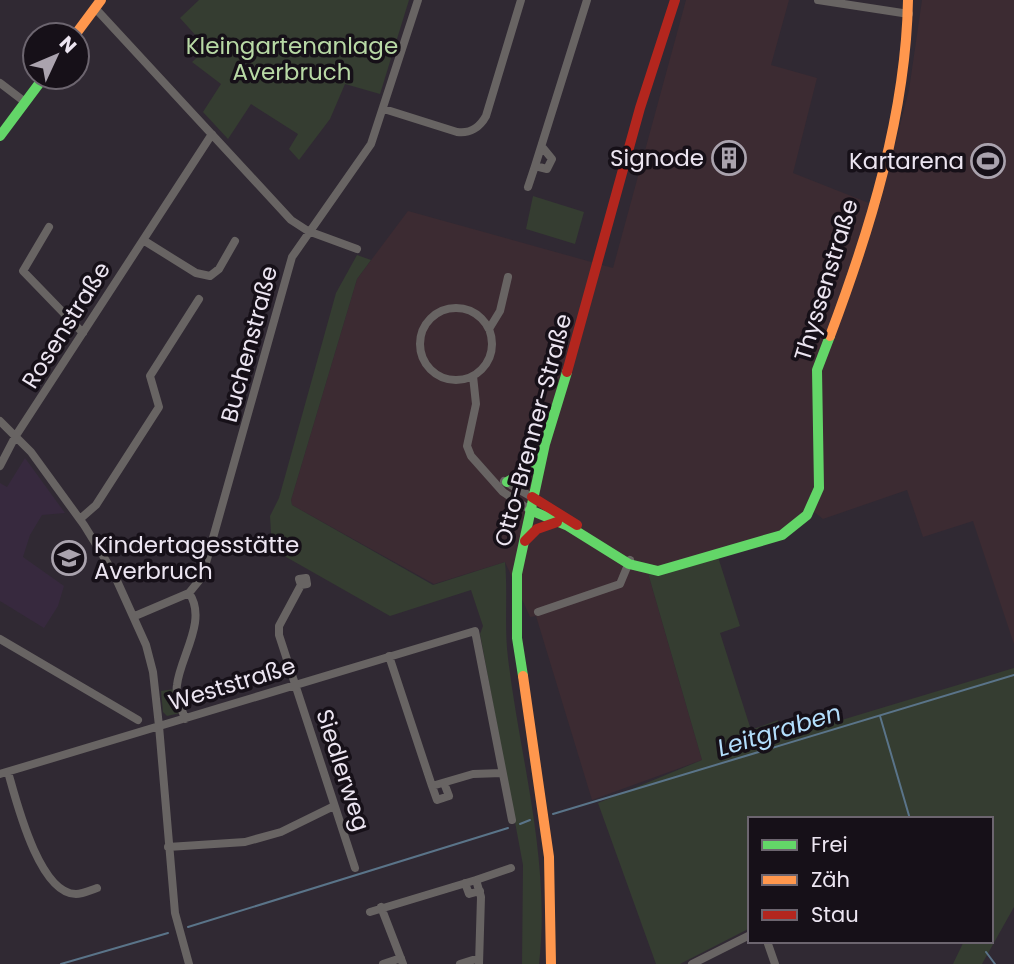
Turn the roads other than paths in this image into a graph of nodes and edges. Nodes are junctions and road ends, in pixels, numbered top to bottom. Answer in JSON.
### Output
{"nodes":[{"id":1,"x":418,"y":0,"type":"edge"},
{"id":2,"x":521,"y":0,"type":"edge"},
{"id":3,"x":587,"y":0,"type":"edge"},
{"id":4,"x":675,"y":0,"type":"edge"},
{"id":5,"x":818,"y":0,"type":"edge"},
{"id":6,"x":908,"y":0,"type":"edge"},
{"id":7,"x":98,"y":4,"type":"edge"},
{"id":8,"x":909,"y":14,"type":"junction"},
{"id":9,"x":85,"y":21,"type":"edge"},
{"id":10,"x":0,"y":83,"type":"edge"},
{"id":11,"x":33,"y":91,"type":"edge"},
{"id":12,"x":25,"y":102,"type":"junction"},
{"id":13,"x":384,"y":109,"type":"junction"},
{"id":14,"x":212,"y":134,"type":"junction"},
{"id":15,"x":0,"y":136,"type":"edge"},
{"id":16,"x":543,"y":148,"type":"junction"},
{"id":17,"x":535,"y":166,"type":"junction"},
{"id":18,"x":528,"y":187,"type":"dead end"},
{"id":19,"x":49,"y":227,"type":"dead end"},
{"id":20,"x":308,"y":231,"type":"junction"},
{"id":21,"x":143,"y":240,"type":"junction"},
{"id":22,"x":235,"y":241,"type":"dead end"},
{"id":23,"x":357,"y":249,"type":"dead end"},
{"id":24,"x":508,"y":277,"type":"dead end"},
{"id":25,"x":199,"y":299,"type":"dead end"},
{"id":26,"x":489,"y":329,"type":"junction"},
{"id":27,"x":83,"y":333,"type":"junction"},
{"id":28,"x":473,"y":376,"type":"junction"},
{"id":29,"x":0,"y":421,"type":"edge"},
{"id":30,"x":15,"y":438,"type":"junction"},
{"id":31,"x":540,"y":463,"type":"junction"},
{"id":32,"x":0,"y":467,"type":"edge"},
{"id":33,"x":495,"y":479,"type":"junction"},
{"id":34,"x":507,"y":482,"type":"junction"},
{"id":35,"x":532,"y":496,"type":"junction"},
{"id":36,"x":530,"y":510,"type":"junction"},
{"id":37,"x":80,"y":519,"type":"junction"},
{"id":38,"x":557,"y":522,"type":"junction"},
{"id":39,"x":523,"y":543,"type":"junction"},
{"id":40,"x":629,"y":562,"type":"junction"},
{"id":41,"x":301,"y":585,"type":"dead end"},
{"id":42,"x":188,"y":593,"type":"junction"},
{"id":43,"x":538,"y":612,"type":"dead end"},
{"id":44,"x":135,"y":616,"type":"junction"},
{"id":45,"x":0,"y":639,"type":"edge"},
{"id":46,"x":389,"y":656,"type":"junction"},
{"id":47,"x":296,"y":684,"type":"junction"},
{"id":48,"x":185,"y":719,"type":"junction"},
{"id":49,"x":138,"y":720,"type":"dead end"},
{"id":50,"x":159,"y":726,"type":"junction"},
{"id":51,"x":4,"y":773,"type":"edge"},
{"id":52,"x":502,"y":774,"type":"junction"},
{"id":53,"x":444,"y":783,"type":"junction"},
{"id":54,"x":432,"y":786,"type":"junction"},
{"id":55,"x":334,"y":806,"type":"junction"},
{"id":56,"x":512,"y":820,"type":"dead end"},
{"id":57,"x":168,"y":847,"type":"junction"},
{"id":58,"x":355,"y":868,"type":"dead end"},
{"id":59,"x":511,"y":868,"type":"dead end"},
{"id":60,"x":476,"y":880,"type":"junction"},
{"id":61,"x":465,"y":883,"type":"junction"},
{"id":62,"x":97,"y":888,"type":"dead end"},
{"id":63,"x":480,"y":891,"type":"junction"},
{"id":64,"x":381,"y":907,"type":"junction"},
{"id":65,"x":370,"y":912,"type":"dead end"},
{"id":66,"x":748,"y":936,"type":"edge"},
{"id":67,"x":768,"y":943,"type":"edge"},
{"id":68,"x":402,"y":961,"type":"edge"},
{"id":69,"x":479,"y":961,"type":"edge"},
{"id":70,"x":189,"y":964,"type":"edge"},
{"id":71,"x":383,"y":964,"type":"edge"},
{"id":72,"x":460,"y":964,"type":"edge"},
{"id":73,"x":551,"y":964,"type":"edge"},
{"id":74,"x":692,"y":964,"type":"edge"},
{"id":75,"x":775,"y":964,"type":"edge"}],
"edges":[{"from":1,"to":13,"type":"street","name":"Buchenstraße"},
{"from":2,"to":13,"type":"street"},
{"from":3,"to":16,"type":"street"},
{"from":4,"to":31,"type":"main road","name":"Otto-Brenner-Straße"},
{"from":5,"to":8,"type":"street"},
{"from":6,"to":8,"type":"main road","name":"Thyssenstraße"},
{"from":7,"to":9,"type":"main road"},
{"from":7,"to":14,"type":"street"},
{"from":8,"to":40,"type":"main road","name":"Thyssenstraße"},
{"from":10,"to":12,"type":"street"},
{"from":11,"to":12,"type":"main road"},
{"from":12,"to":15,"type":"main road"},
{"from":13,"to":20,"type":"street","name":"Buchenstraße"},
{"from":14,"to":20,"type":"street"},
{"from":14,"to":21,"type":"street","name":"Rosenstraße"},
{"from":16,"to":17,"type":"street"},
{"from":16,"to":17,"type":"street"},
{"from":17,"to":18,"type":"street"},
{"from":19,"to":27,"type":"street"},
{"from":20,"to":23,"type":"street"},
{"from":20,"to":42,"type":"street","name":"Buchenstraße"},
{"from":21,"to":22,"type":"street"},
{"from":21,"to":27,"type":"street","name":"Rosenstraße"},
{"from":24,"to":26,"type":"street"},
{"from":25,"to":37,"type":"street"},
{"from":26,"to":28,"type":"street"},
{"from":26,"to":28,"type":"street"},
{"from":27,"to":30,"type":"street","name":"Rosenstraße"},
{"from":28,"to":33,"type":"street"},
{"from":29,"to":30,"type":"street"},
{"from":30,"to":32,"type":"street","name":"Rosenstraße"},
{"from":30,"to":37,"type":"street"},
{"from":31,"to":34,"type":"main road"},
{"from":31,"to":35,"type":"main road","name":"Otto-Brenner-Straße"},
{"from":33,"to":34,"type":"street"},
{"from":33,"to":36,"type":"street"},
{"from":34,"to":35,"type":"street"},
{"from":35,"to":36,"type":"main road","name":"Otto-Brenner-Straße"},
{"from":35,"to":40,"type":"main road","name":"Thyssenstraße"},
{"from":36,"to":38,"type":"main road","name":"Thyssenstraße"},
{"from":36,"to":39,"type":"main road","name":"Otto-Brenner-Straße"},
{"from":37,"to":44,"type":"street"},
{"from":38,"to":39,"type":"main road"},
{"from":38,"to":40,"type":"main road","name":"Thyssenstraße"},
{"from":39,"to":73,"type":"main road","name":"Otto-Brenner-Straße"},
{"from":40,"to":43,"type":"street"},
{"from":41,"to":47,"type":"street","name":"Siedlerweg"},
{"from":42,"to":44,"type":"street"},
{"from":42,"to":48,"type":"street"},
{"from":44,"to":50,"type":"street"},
{"from":45,"to":49,"type":"street"},
{"from":46,"to":47,"type":"street","name":"Weststraße"},
{"from":46,"to":52,"type":"street","name":"Weststraße"},
{"from":46,"to":54,"type":"street"},
{"from":47,"to":48,"type":"street","name":"Weststraße"},
{"from":47,"to":55,"type":"street","name":"Siedlerweg"},
{"from":48,"to":50,"type":"street","name":"Weststraße"},
{"from":50,"to":51,"type":"street","name":"Weststraße"},
{"from":50,"to":57,"type":"street"},
{"from":51,"to":62,"type":"street"},
{"from":52,"to":53,"type":"street"},
{"from":52,"to":56,"type":"street"},
{"from":53,"to":54,"type":"street"},
{"from":53,"to":54,"type":"street"},
{"from":55,"to":57,"type":"street"},
{"from":55,"to":58,"type":"street","name":"Siedlerweg"},
{"from":57,"to":70,"type":"street"},
{"from":59,"to":60,"type":"street"},
{"from":60,"to":61,"type":"street"},
{"from":60,"to":63,"type":"street"},
{"from":61,"to":63,"type":"street"},
{"from":61,"to":64,"type":"street"},
{"from":63,"to":69,"type":"street"},
{"from":64,"to":65,"type":"street"},
{"from":64,"to":68,"type":"street"},
{"from":66,"to":74,"type":"street"},
{"from":67,"to":75,"type":"street"},
{"from":68,"to":71,"type":"street"},
{"from":69,"to":72,"type":"street"}]}
